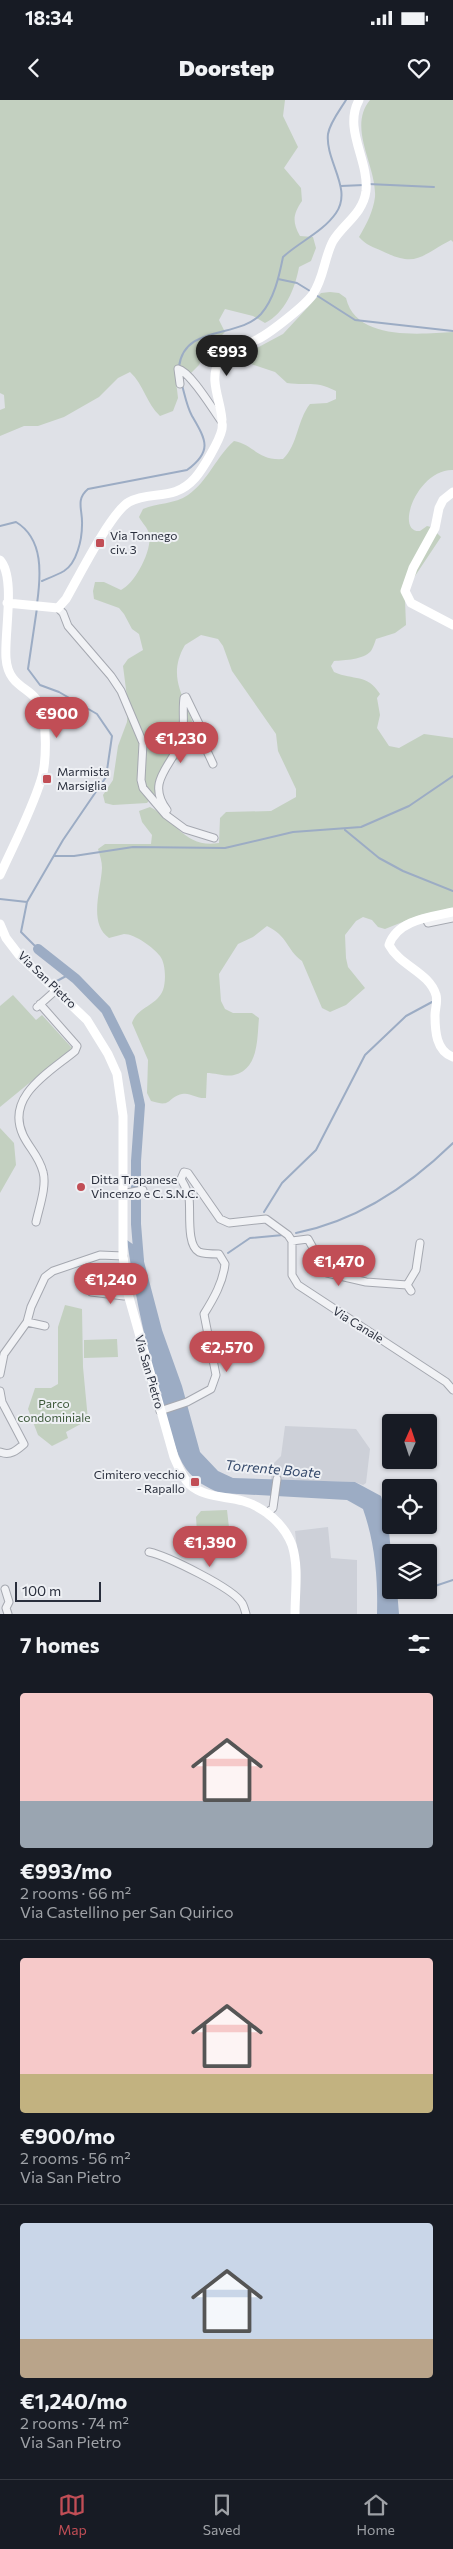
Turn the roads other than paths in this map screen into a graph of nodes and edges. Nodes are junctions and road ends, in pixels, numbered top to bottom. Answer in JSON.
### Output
{"nodes":[{"id":1,"x":359,"y":100,"type":"edge"},
{"id":2,"x":180,"y":384,"type":"dead end"},
{"id":3,"x":222,"y":423,"type":"junction"},
{"id":4,"x":453,"y":492,"type":"edge"},
{"id":5,"x":0,"y":560,"type":"edge"},
{"id":6,"x":11,"y":603,"type":"junction"},
{"id":7,"x":53,"y":608,"type":"junction"},
{"id":8,"x":453,"y":625,"type":"edge"},
{"id":9,"x":214,"y":764,"type":"dead end"},
{"id":10,"x":166,"y":815,"type":"junction"},
{"id":11,"x":214,"y":838,"type":"dead end"},
{"id":12,"x":0,"y":875,"type":"edge"},
{"id":13,"x":453,"y":912,"type":"edge"},
{"id":14,"x":453,"y":918,"type":"edge"},
{"id":15,"x":426,"y":919,"type":"junction"},
{"id":16,"x":0,"y":924,"type":"edge"},
{"id":17,"x":55,"y":991,"type":"junction"},
{"id":18,"x":453,"y":1057,"type":"edge"},
{"id":19,"x":141,"y":1191,"type":"dead end"},
{"id":20,"x":121,"y":1194,"type":"junction"},
{"id":21,"x":36,"y":1222,"type":"dead end"},
{"id":22,"x":292,"y":1241,"type":"junction"},
{"id":23,"x":420,"y":1243,"type":"dead end"},
{"id":24,"x":123,"y":1256,"type":"junction"},
{"id":25,"x":91,"y":1292,"type":"dead end"},
{"id":26,"x":128,"y":1294,"type":"junction"},
{"id":27,"x":27,"y":1322,"type":"junction"},
{"id":28,"x":45,"y":1326,"type":"dead end"},
{"id":29,"x":0,"y":1374,"type":"edge"},
{"id":30,"x":453,"y":1390,"type":"edge"},
{"id":31,"x":0,"y":1391,"type":"edge"},
{"id":32,"x":161,"y":1410,"type":"junction"},
{"id":33,"x":0,"y":1452,"type":"edge"},
{"id":34,"x":277,"y":1479,"type":"dead end"},
{"id":35,"x":267,"y":1512,"type":"junction"},
{"id":36,"x":149,"y":1552,"type":"dead end"},
{"id":37,"x":5,"y":1589,"type":"dead end"},
{"id":38,"x":8,"y":1614,"type":"edge"},
{"id":39,"x":246,"y":1614,"type":"edge"},
{"id":40,"x":295,"y":1614,"type":"edge"}],
"edges":[{"from":1,"to":3,"type":"street"},
{"from":2,"to":3,"type":"street"},
{"from":3,"to":7,"type":"street"},
{"from":4,"to":8,"type":"street"},
{"from":5,"to":6,"type":"street"},
{"from":6,"to":7,"type":"street"},
{"from":6,"to":12,"type":"street"},
{"from":7,"to":10,"type":"street"},
{"from":9,"to":10,"type":"street"},
{"from":10,"to":11,"type":"street"},
{"from":13,"to":15,"type":"street"},
{"from":14,"to":15,"type":"street"},
{"from":15,"to":18,"type":"street"},
{"from":16,"to":17,"type":"street","name":"Via San Pietro"},
{"from":17,"to":20,"type":"street","name":"Via San Pietro"},
{"from":17,"to":21,"type":"street"},
{"from":19,"to":20,"type":"street"},
{"from":20,"to":24,"type":"street","name":"Via San Pietro"},
{"from":22,"to":23,"type":"street"},
{"from":22,"to":30,"type":"street","name":"Via Canale"},
{"from":22,"to":32,"type":"street"},
{"from":24,"to":26,"type":"street","name":"Via San Pietro"},
{"from":24,"to":27,"type":"street"},
{"from":25,"to":26,"type":"street"},
{"from":26,"to":32,"type":"street","name":"Via San Pietro"},
{"from":27,"to":28,"type":"street"},
{"from":27,"to":29,"type":"street"},
{"from":31,"to":33,"type":"street"},
{"from":32,"to":35,"type":"street","name":"Via San Pietro"},
{"from":34,"to":35,"type":"street"},
{"from":35,"to":40,"type":"street","name":"Via San Pietro"},
{"from":36,"to":39,"type":"street"},
{"from":37,"to":38,"type":"street"}]}
